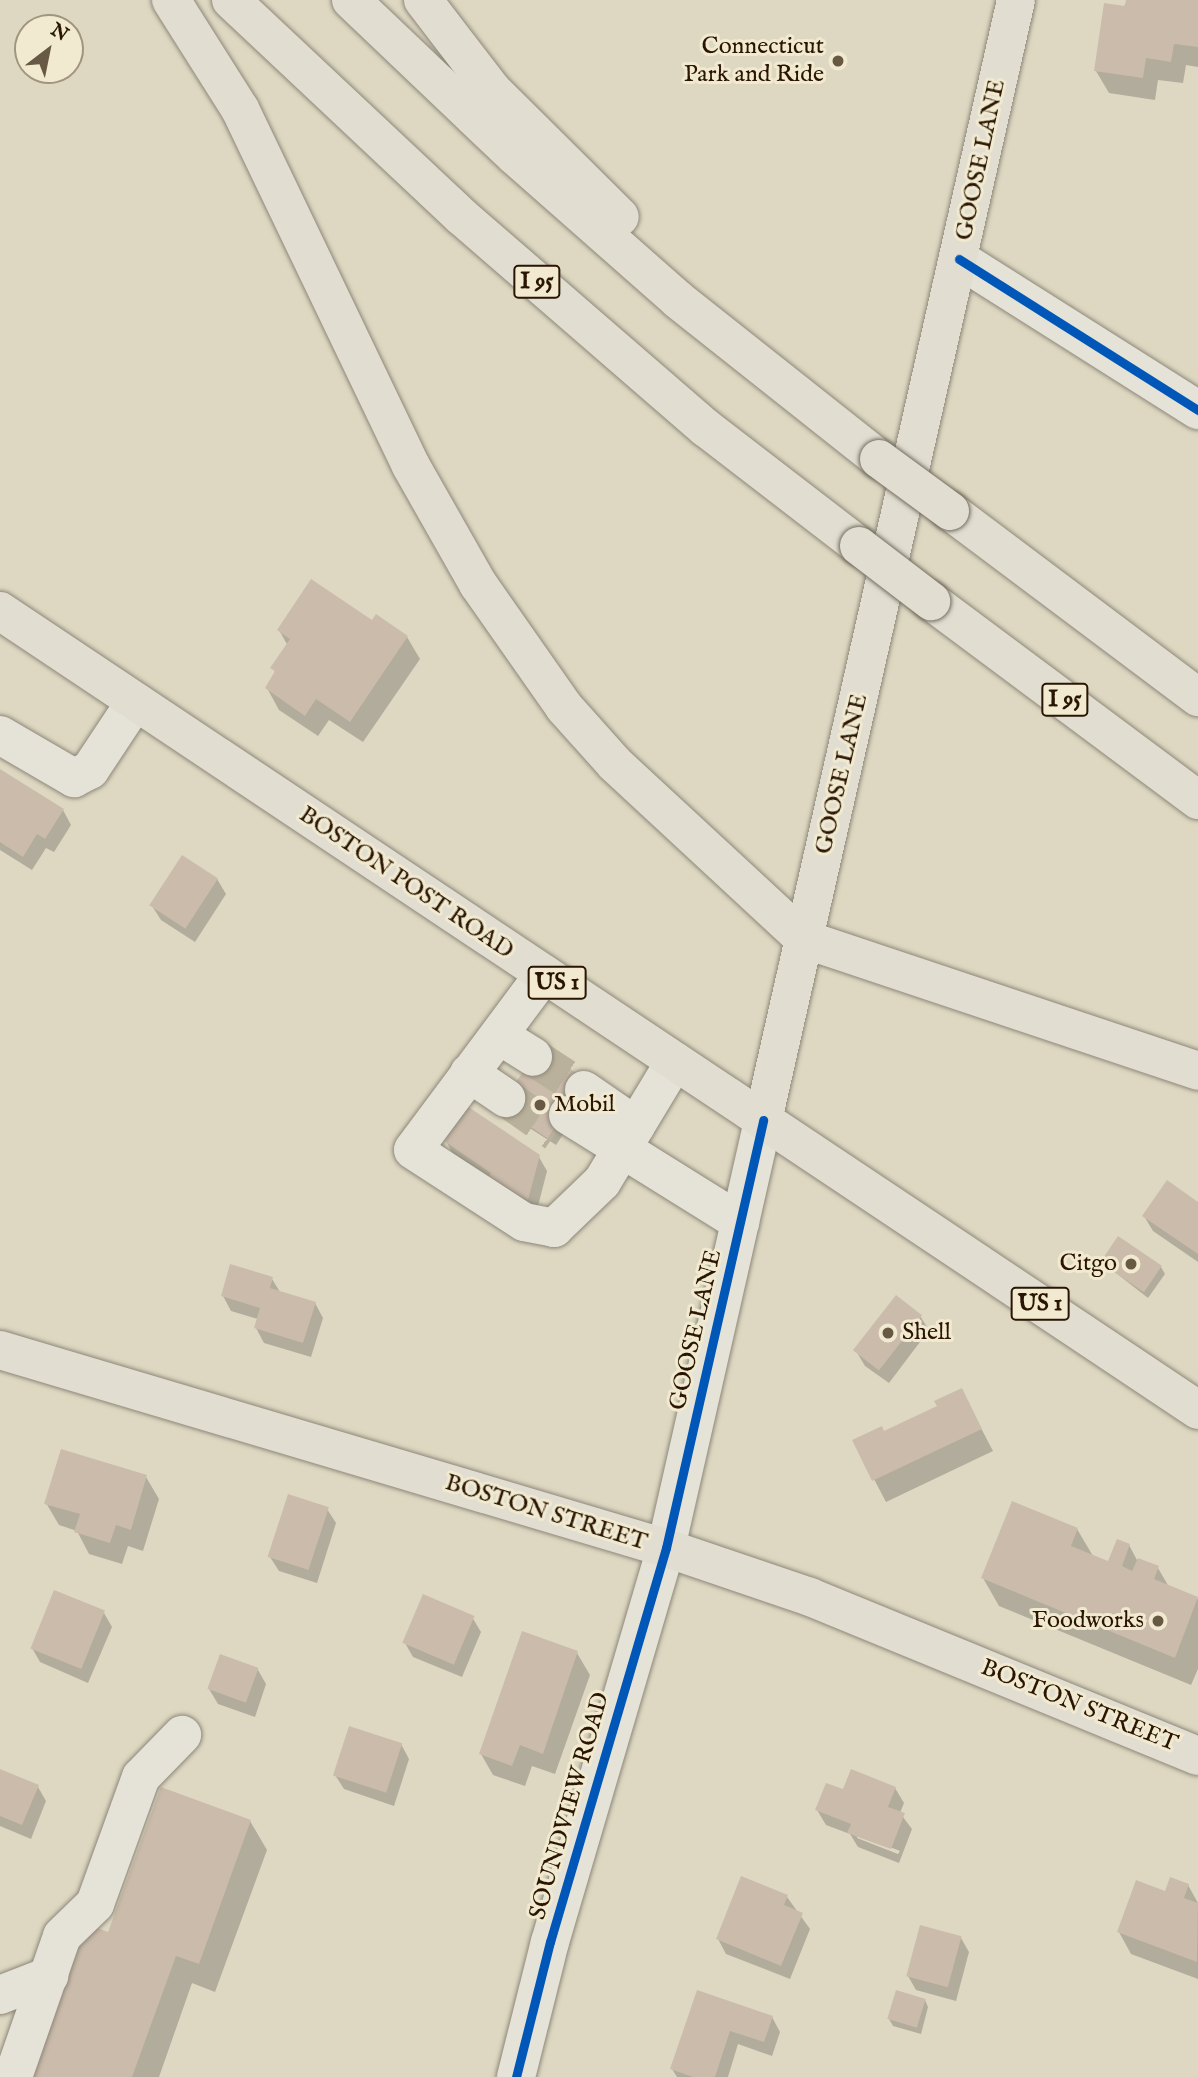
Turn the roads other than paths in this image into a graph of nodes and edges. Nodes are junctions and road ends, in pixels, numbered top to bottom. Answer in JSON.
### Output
{"nodes":[{"id":1,"x":172,"y":0,"type":"edge"},
{"id":2,"x":231,"y":0,"type":"edge"},
{"id":3,"x":351,"y":0,"type":"edge"},
{"id":4,"x":424,"y":0,"type":"edge"},
{"id":5,"x":1016,"y":0,"type":"edge"},
{"id":6,"x":959,"y":259,"type":"junction"},
{"id":7,"x":1198,"y":410,"type":"edge"},
{"id":8,"x":826,"y":420,"type":"junction"},
{"id":9,"x":0,"y":611,"type":"edge"},
{"id":10,"x":1198,"y":696,"type":"edge"},
{"id":11,"x":135,"y":702,"type":"junction"},
{"id":12,"x":0,"y":735,"type":"edge"},
{"id":13,"x":1198,"y":800,"type":"edge"},
{"id":14,"x":804,"y":939,"type":"junction"},
{"id":15,"x":544,"y":974,"type":"junction"},
{"id":16,"x":484,"y":1055,"type":"junction"},
{"id":17,"x":675,"y":1061,"type":"junction"},
{"id":18,"x":1198,"y":1071,"type":"edge"},
{"id":19,"x":519,"y":1078,"type":"tunnel mouth"},
{"id":20,"x":764,"y":1120,"type":"junction"},
{"id":21,"x":622,"y":1149,"type":"junction"},
{"id":22,"x":740,"y":1222,"type":"junction"},
{"id":23,"x":0,"y":1350,"type":"edge"},
{"id":24,"x":1198,"y":1410,"type":"edge"},
{"id":25,"x":666,"y":1548,"type":"junction"},
{"id":26,"x":182,"y":1735,"type":"dead end"},
{"id":27,"x":1198,"y":1756,"type":"edge"},
{"id":28,"x":49,"y":1976,"type":"junction"},
{"id":29,"x":0,"y":1996,"type":"edge"},
{"id":30,"x":13,"y":2077,"type":"edge"},
{"id":31,"x":516,"y":2077,"type":"edge"}],
"edges":[{"from":1,"to":14,"type":"main road"},
{"from":2,"to":13,"type":"main road","number":"I 95","bridge":true},
{"from":3,"to":8,"type":"main road"},
{"from":4,"to":8,"type":"main road"},
{"from":5,"to":6,"type":"main road","name":"GOOSE LANE"},
{"from":6,"to":7,"type":"street"},
{"from":6,"to":14,"type":"main road","name":"GOOSE LANE"},
{"from":8,"to":10,"type":"main road","bridge":true},
{"from":9,"to":11,"type":"main road","name":"BOSTON POST ROAD","number":"US 1"},
{"from":11,"to":12,"type":"street"},
{"from":11,"to":15,"type":"main road","name":"BOSTON POST ROAD","number":"US 1"},
{"from":14,"to":18,"type":"main road"},
{"from":14,"to":20,"type":"main road","name":"GOOSE LANE"},
{"from":15,"to":16,"type":"street"},
{"from":15,"to":17,"type":"main road","name":"BOSTON POST ROAD","number":"US 1"},
{"from":16,"to":19,"type":"street"},
{"from":16,"to":21,"type":"street"},
{"from":17,"to":20,"type":"main road","name":"BOSTON POST ROAD","number":"US 1"},
{"from":17,"to":21,"type":"street"},
{"from":20,"to":22,"type":"street","name":"GOOSE LANE"},
{"from":20,"to":24,"type":"main road","name":"BOSTON POST ROAD","number":"US 1"},
{"from":21,"to":21,"type":"street"},
{"from":21,"to":22,"type":"street"},
{"from":22,"to":25,"type":"street","name":"GOOSE LANE"},
{"from":23,"to":25,"type":"main road","name":"BOSTON STREET"},
{"from":25,"to":27,"type":"main road","name":"BOSTON STREET"},
{"from":25,"to":31,"type":"street","name":"SOUNDVIEW ROAD"},
{"from":26,"to":28,"type":"street"},
{"from":28,"to":29,"type":"street"},
{"from":28,"to":30,"type":"street"}]}
